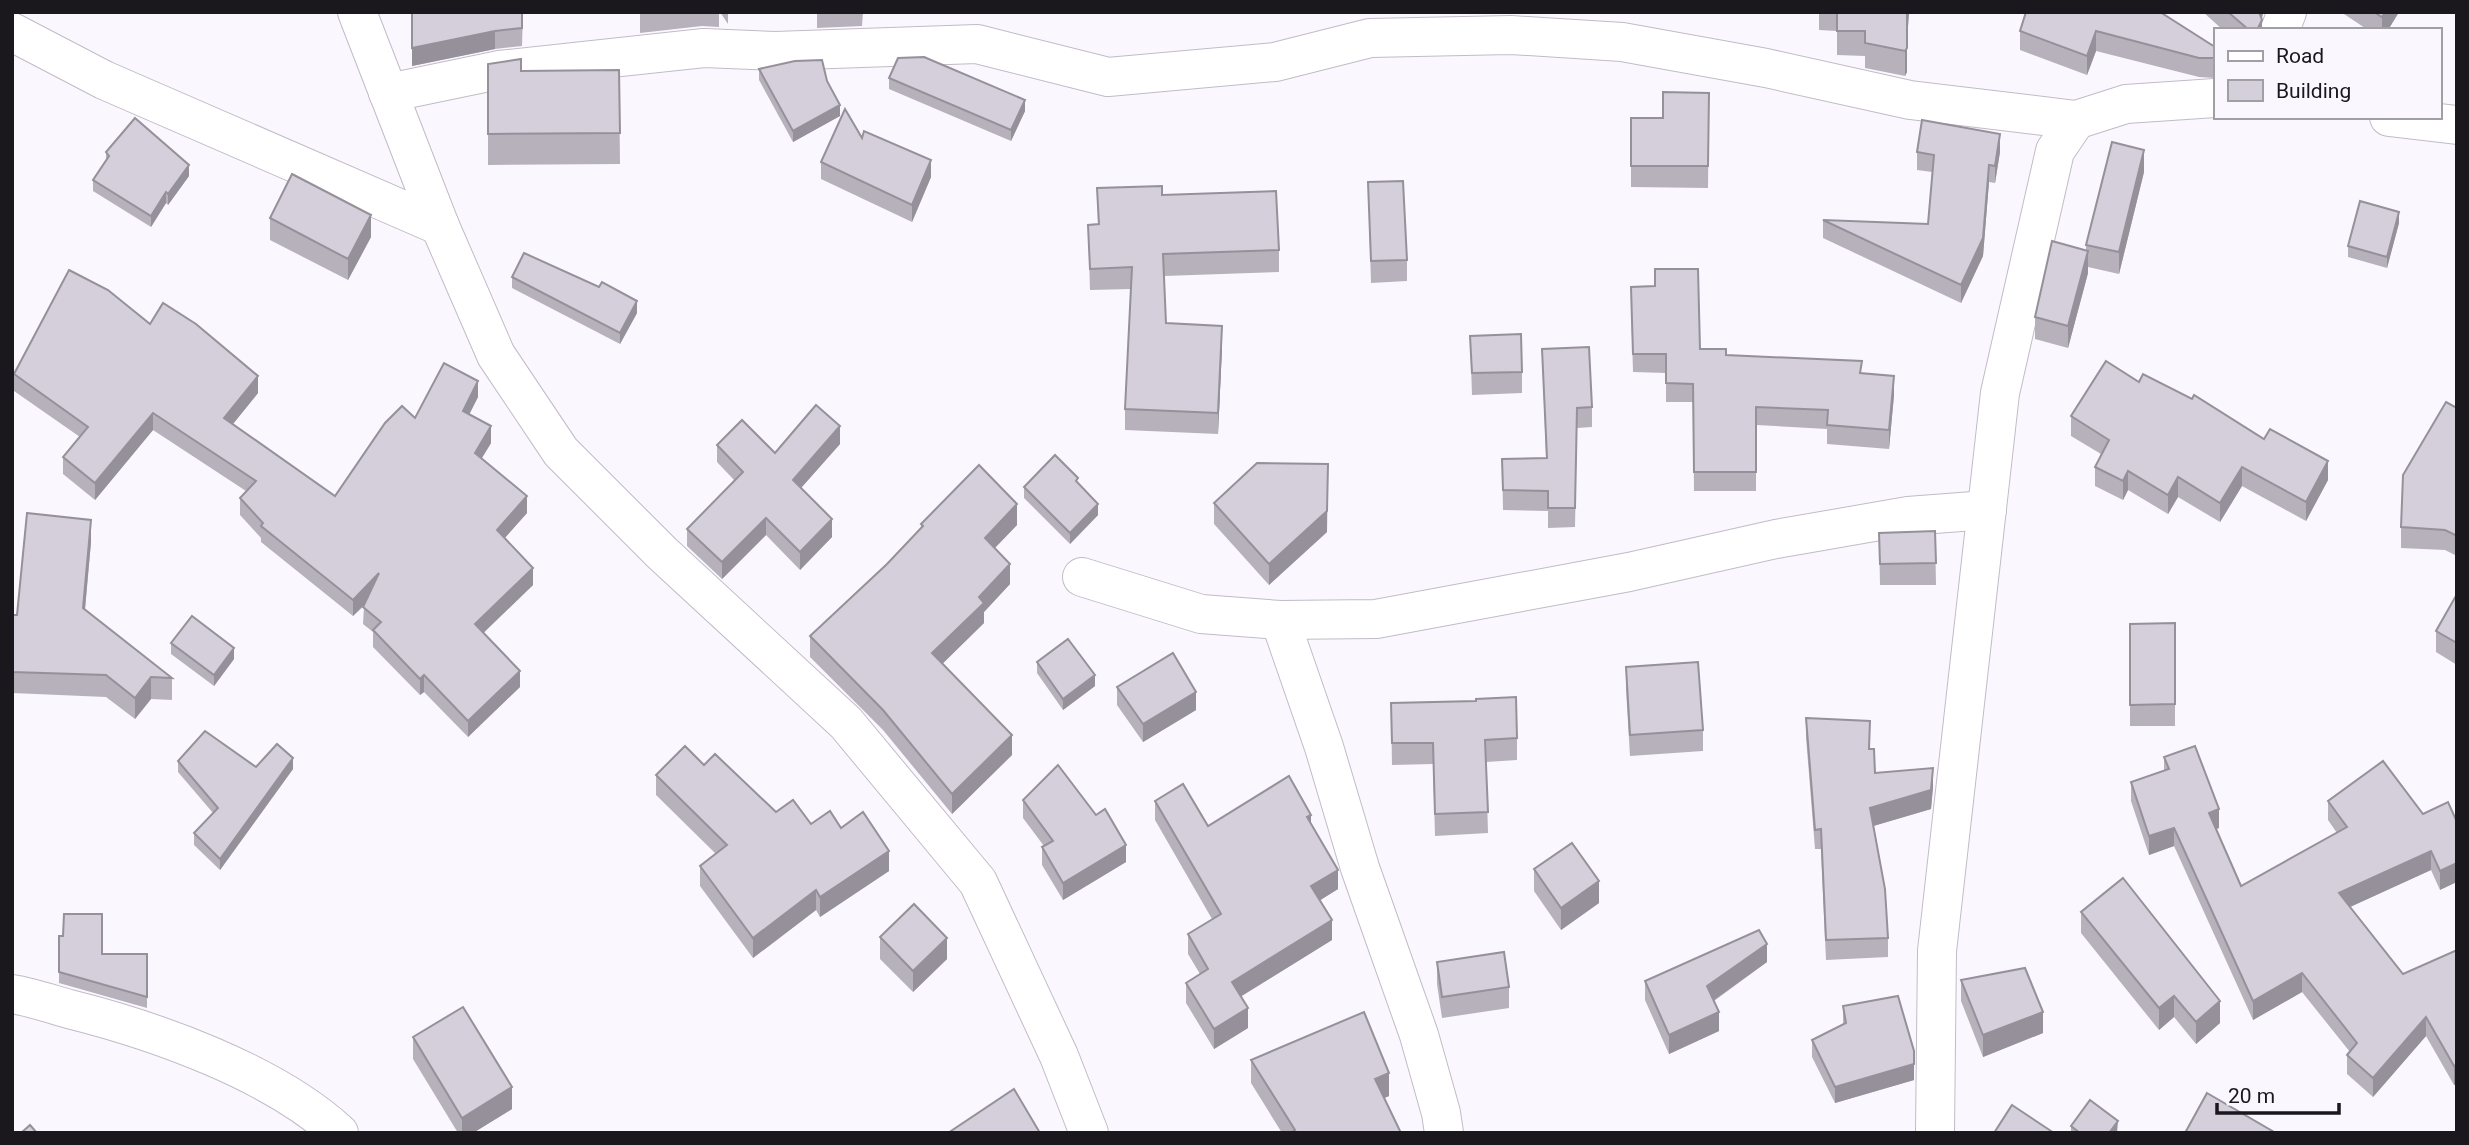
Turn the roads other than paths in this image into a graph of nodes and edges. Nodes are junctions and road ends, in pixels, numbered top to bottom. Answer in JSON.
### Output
{"nodes":[{"id":1,"x":357,"y":12,"type":"edge"},
{"id":2,"x":12,"y":32,"type":"edge"},
{"id":3,"x":388,"y":93,"type":"junction"},
{"id":4,"x":2214,"y":98,"type":"edge"},
{"id":5,"x":2406,"y":119,"type":"edge"},
{"id":6,"x":2076,"y":120,"type":"junction"},
{"id":7,"x":2457,"y":125,"type":"edge"},
{"id":8,"x":440,"y":226,"type":"junction"},
{"id":9,"x":1987,"y":510,"type":"junction"},
{"id":10,"x":1082,"y":577,"type":"dead end"},
{"id":11,"x":1280,"y":621,"type":"junction"},
{"id":12,"x":12,"y":995,"type":"edge"},
{"id":13,"x":339,"y":1133,"type":"edge"},
{"id":14,"x":1089,"y":1133,"type":"edge"},
{"id":15,"x":1444,"y":1133,"type":"edge"},
{"id":16,"x":1935,"y":1133,"type":"edge"}],
"edges":[{"from":1,"to":3,"type":"street"},
{"from":2,"to":8,"type":"street"},
{"from":3,"to":6,"type":"street"},
{"from":3,"to":8,"type":"street"},
{"from":4,"to":6,"type":"street"},
{"from":5,"to":7,"type":"street"},
{"from":6,"to":9,"type":"street"},
{"from":8,"to":14,"type":"street"},
{"from":9,"to":11,"type":"street"},
{"from":9,"to":16,"type":"street"},
{"from":10,"to":11,"type":"street"},
{"from":11,"to":15,"type":"street"},
{"from":12,"to":13,"type":"street"}]}
